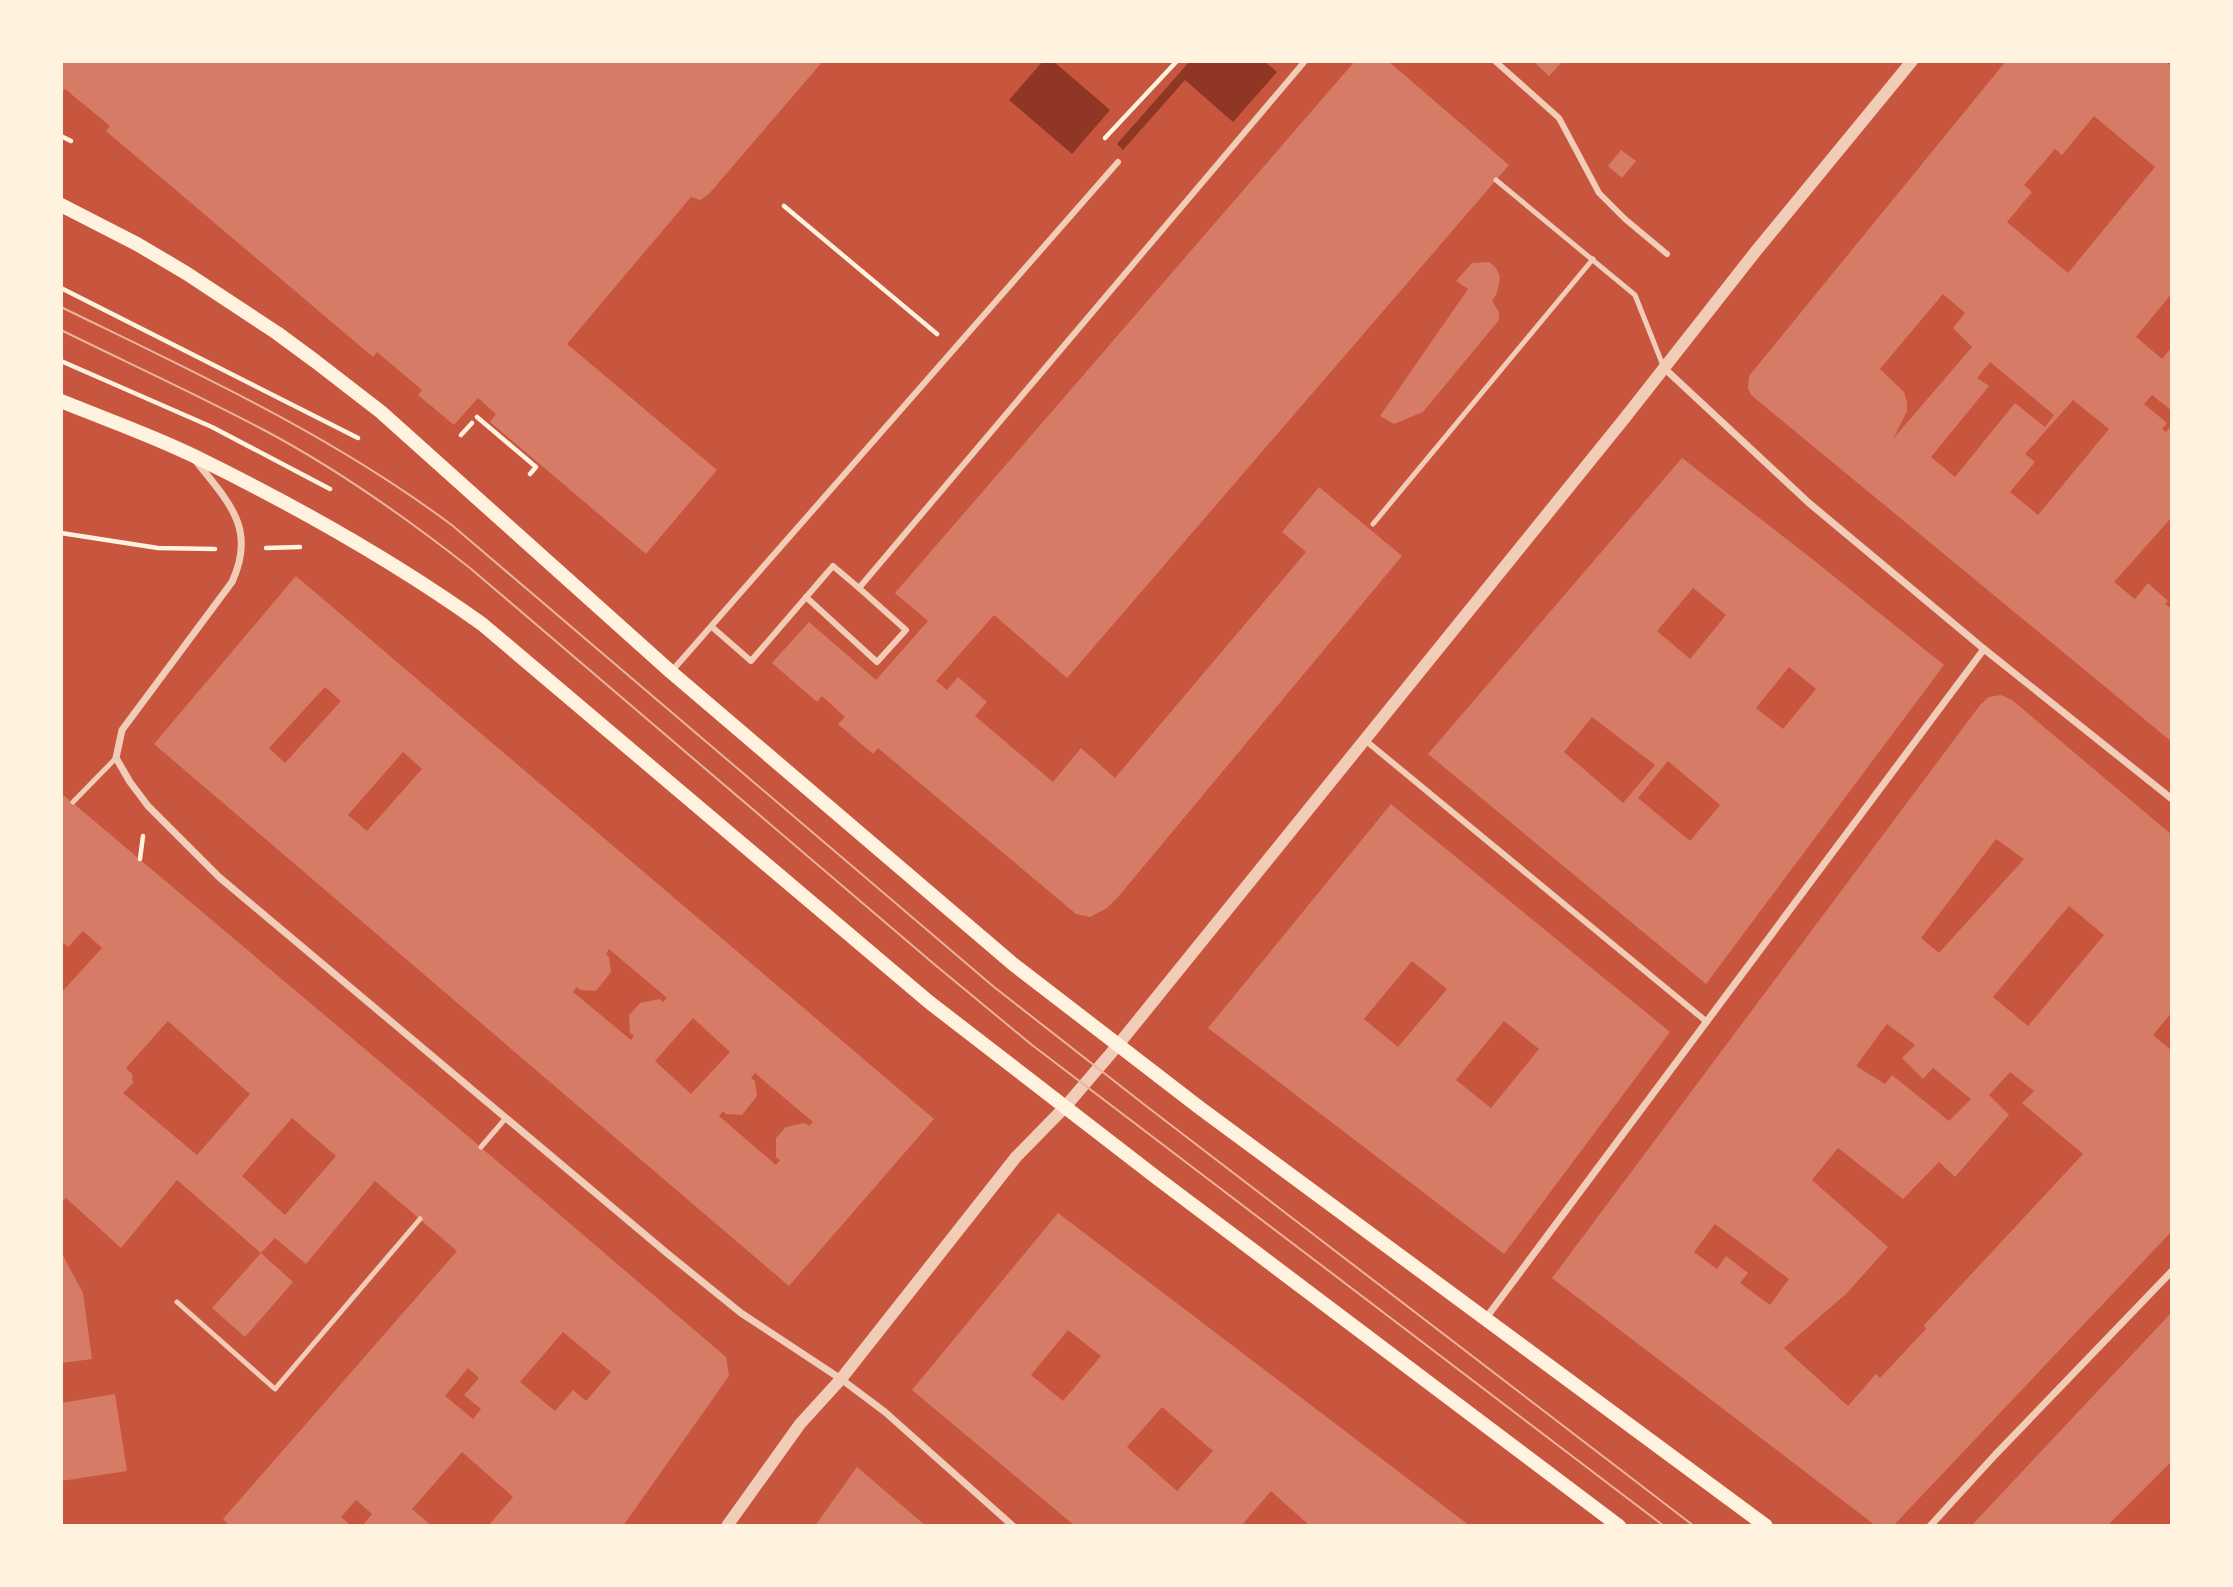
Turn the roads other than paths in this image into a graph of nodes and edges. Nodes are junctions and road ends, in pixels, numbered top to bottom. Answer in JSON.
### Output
{"nodes":[{"id":1,"x":1305,"y":61,"type":"edge"},
{"id":2,"x":1495,"y":61,"type":"edge"},
{"id":3,"x":1912,"y":61,"type":"edge"},
{"id":4,"x":1118,"y":162,"type":"road end"},
{"id":5,"x":1496,"y":180,"type":"dead end"},
{"id":6,"x":61,"y":205,"type":"edge"},
{"id":7,"x":1667,"y":254,"type":"dead end"},
{"id":8,"x":1593,"y":259,"type":"junction"},
{"id":9,"x":1664,"y":368,"type":"junction"},
{"id":10,"x":61,"y":401,"type":"edge"},
{"id":11,"x":191,"y":455,"type":"junction"},
{"id":12,"x":1373,"y":524,"type":"dead end"},
{"id":13,"x":859,"y":587,"type":"junction"},
{"id":14,"x":806,"y":597,"type":"junction"},
{"id":15,"x":712,"y":627,"type":"junction"},
{"id":16,"x":892,"y":646,"type":"junction"},
{"id":17,"x":1984,"y":649,"type":"junction"},
{"id":18,"x":900,"y":653,"type":"dead end"},
{"id":19,"x":671,"y":672,"type":"junction"},
{"id":20,"x":1365,"y":740,"type":"junction"},
{"id":21,"x":116,"y":758,"type":"junction"},
{"id":22,"x":2172,"y":799,"type":"edge"},
{"id":23,"x":73,"y":802,"type":"dead end"},
{"id":24,"x":1707,"y":1021,"type":"junction"},
{"id":25,"x":1118,"y":1045,"type":"junction"},
{"id":26,"x":1065,"y":1107,"type":"junction"},
{"id":27,"x":505,"y":1119,"type":"junction"},
{"id":28,"x":481,"y":1147,"type":"dead end"},
{"id":29,"x":420,"y":1219,"type":"dead end"},
{"id":30,"x":2172,"y":1270,"type":"edge"},
{"id":31,"x":177,"y":1302,"type":"dead end"},
{"id":32,"x":1486,"y":1318,"type":"junction"},
{"id":33,"x":841,"y":1379,"type":"junction"},
{"id":34,"x":727,"y":1526,"type":"edge"},
{"id":35,"x":1013,"y":1526,"type":"edge"},
{"id":36,"x":1619,"y":1526,"type":"edge"},
{"id":37,"x":1766,"y":1526,"type":"edge"},
{"id":38,"x":1930,"y":1526,"type":"edge"}],
"edges":[{"from":1,"to":13,"type":"street"},
{"from":2,"to":7,"type":"street"},
{"from":3,"to":9,"type":"street"},
{"from":4,"to":15,"type":"street"},
{"from":5,"to":8,"type":"lane"},
{"from":6,"to":19,"type":"main road"},
{"from":8,"to":9,"type":"lane"},
{"from":8,"to":12,"type":"lane"},
{"from":9,"to":17,"type":"street"},
{"from":9,"to":20,"type":"street"},
{"from":10,"to":11,"type":"main road"},
{"from":11,"to":21,"type":"street"},
{"from":11,"to":26,"type":"main road"},
{"from":13,"to":14,"type":"street"},
{"from":13,"to":16,"type":"street"},
{"from":14,"to":15,"type":"street"},
{"from":14,"to":16,"type":"street"},
{"from":15,"to":19,"type":"street"},
{"from":16,"to":18,"type":"street"},
{"from":17,"to":22,"type":"street"},
{"from":17,"to":24,"type":"street"},
{"from":19,"to":25,"type":"main road"},
{"from":20,"to":24,"type":"street"},
{"from":20,"to":25,"type":"street"},
{"from":21,"to":23,"type":"lane"},
{"from":21,"to":27,"type":"street"},
{"from":24,"to":32,"type":"street"},
{"from":25,"to":26,"type":"street"},
{"from":25,"to":32,"type":"main road"},
{"from":26,"to":33,"type":"street"},
{"from":26,"to":36,"type":"main road"},
{"from":27,"to":28,"type":"lane"},
{"from":27,"to":33,"type":"street"},
{"from":29,"to":31,"type":"lane"},
{"from":30,"to":38,"type":"street"},
{"from":32,"to":37,"type":"main road"},
{"from":33,"to":34,"type":"street"},
{"from":33,"to":35,"type":"street"}]}
